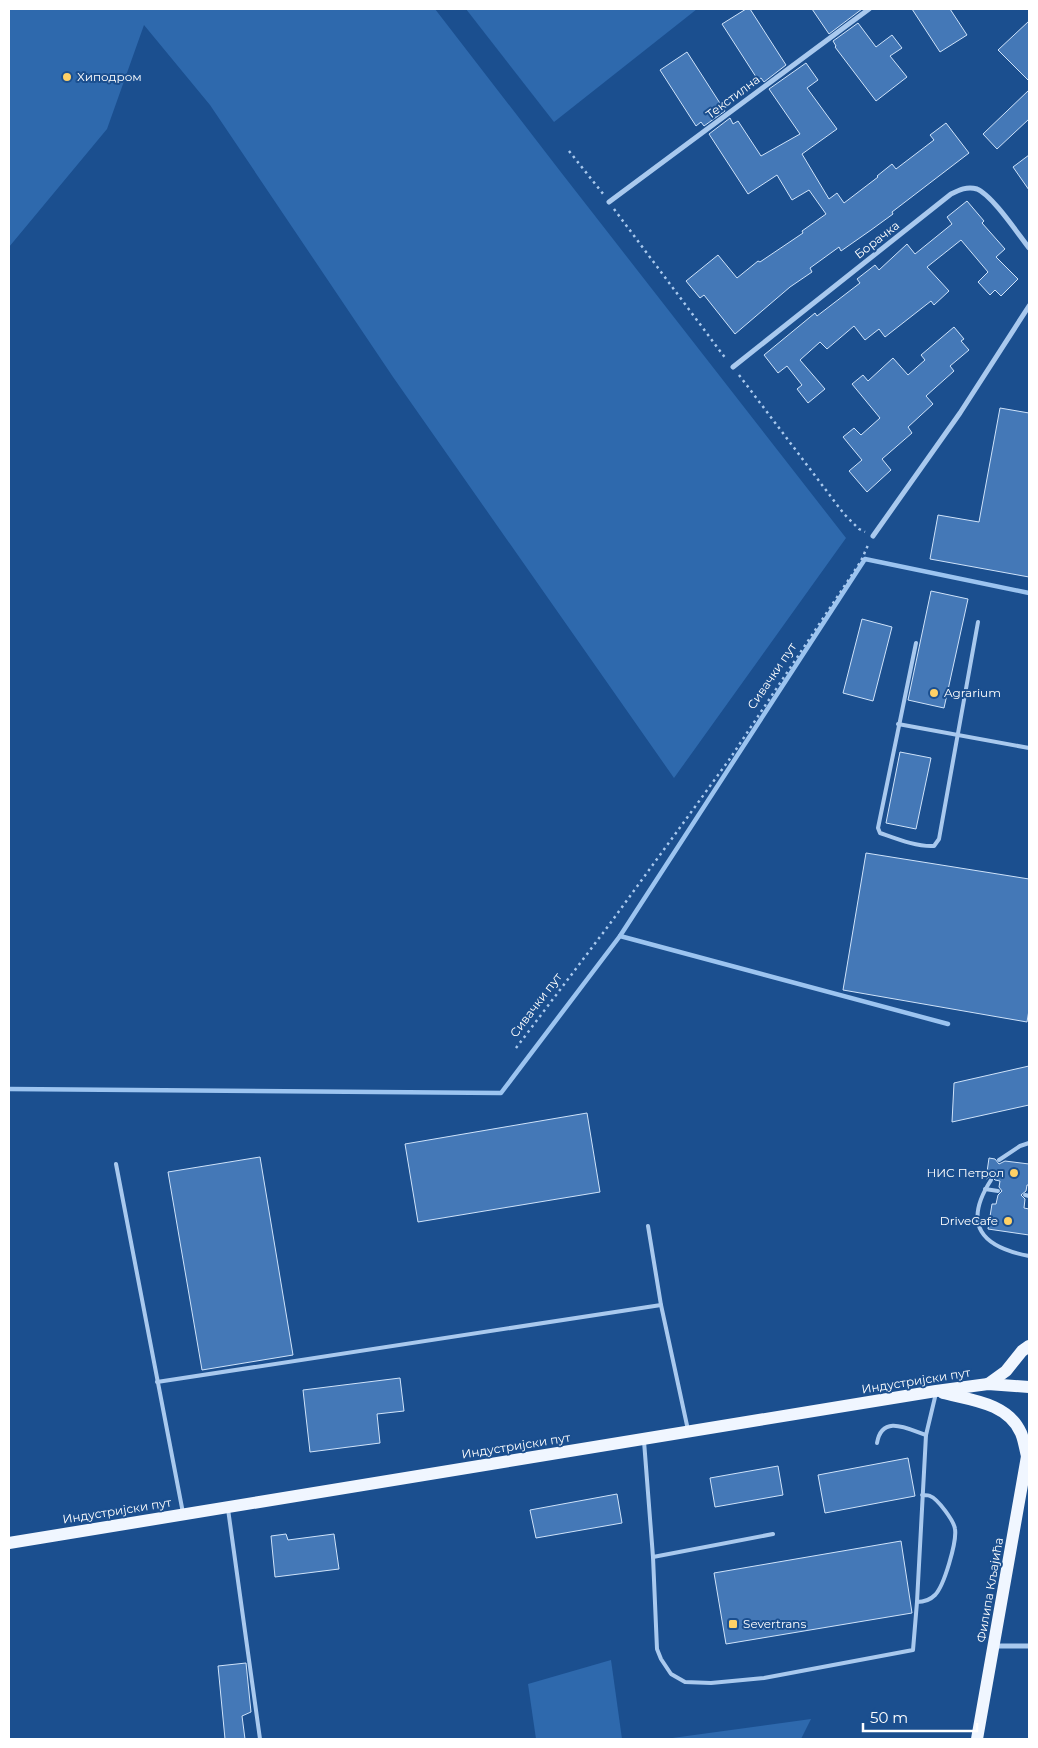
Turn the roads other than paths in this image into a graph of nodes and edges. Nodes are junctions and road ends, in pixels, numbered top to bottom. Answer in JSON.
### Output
{"nodes":[{"id":1,"x":869,"y":9,"type":"edge"},
{"id":2,"x":609,"y":202,"type":"road end"},
{"id":3,"x":1029,"y":248,"type":"edge"},
{"id":4,"x":1029,"y":306,"type":"edge"},
{"id":5,"x":732,"y":367,"type":"road end"},
{"id":6,"x":873,"y":536,"type":"road end"},
{"id":7,"x":978,"y":622,"type":"dead end"},
{"id":8,"x":916,"y":643,"type":"dead end"},
{"id":9,"x":898,"y":724,"type":"junction"},
{"id":10,"x":956,"y":736,"type":"junction"},
{"id":11,"x":1029,"y":748,"type":"edge"},
{"id":12,"x":1029,"y":1143,"type":"edge"},
{"id":13,"x":999,"y":1160,"type":"dead end"},
{"id":14,"x":116,"y":1164,"type":"dead end"},
{"id":15,"x":991,"y":1180,"type":"dead end"},
{"id":16,"x":985,"y":1189,"type":"junction"},
{"id":17,"x":998,"y":1191,"type":"dead end"},
{"id":18,"x":648,"y":1226,"type":"dead end"},
{"id":19,"x":1029,"y":1256,"type":"edge"},
{"id":20,"x":661,"y":1305,"type":"junction"},
{"id":21,"x":1029,"y":1346,"type":"edge"},
{"id":22,"x":157,"y":1382,"type":"junction"},
{"id":23,"x":988,"y":1384,"type":"junction"},
{"id":24,"x":1029,"y":1387,"type":"edge"},
{"id":25,"x":936,"y":1391,"type":"junction"},
{"id":26,"x":688,"y":1431,"type":"junction"},
{"id":27,"x":926,"y":1435,"type":"junction"},
{"id":28,"x":644,"y":1439,"type":"junction"},
{"id":29,"x":877,"y":1443,"type":"dead end"},
{"id":30,"x":1028,"y":1451,"type":"edge"},
{"id":31,"x":922,"y":1494,"type":"junction"},
{"id":32,"x":228,"y":1507,"type":"junction"},
{"id":33,"x":183,"y":1514,"type":"junction"},
{"id":34,"x":773,"y":1534,"type":"dead end"},
{"id":35,"x":9,"y":1543,"type":"edge"},
{"id":36,"x":653,"y":1558,"type":"junction"},
{"id":37,"x":917,"y":1602,"type":"junction"},
{"id":38,"x":994,"y":1646,"type":"junction"},
{"id":39,"x":1029,"y":1646,"type":"edge"},
{"id":40,"x":260,"y":1739,"type":"edge"},
{"id":41,"x":977,"y":1739,"type":"edge"}],
"edges":[{"from":1,"to":2,"type":"street","name":"Текстилна"},
{"from":3,"to":5,"type":"street","name":"Борачка"},
{"from":4,"to":6,"type":"street"},
{"from":7,"to":10,"type":"lane"},
{"from":8,"to":9,"type":"lane"},
{"from":9,"to":10,"type":"lane"},
{"from":9,"to":10,"type":"lane"},
{"from":10,"to":11,"type":"lane"},
{"from":12,"to":13,"type":"lane"},
{"from":14,"to":22,"type":"lane"},
{"from":15,"to":16,"type":"lane"},
{"from":16,"to":17,"type":"lane"},
{"from":16,"to":19,"type":"lane"},
{"from":18,"to":20,"type":"lane"},
{"from":20,"to":22,"type":"lane"},
{"from":20,"to":26,"type":"lane"},
{"from":21,"to":23,"type":"main road"},
{"from":22,"to":33,"type":"lane"},
{"from":23,"to":24,"type":"main road","name":"Индустријски пут"},
{"from":23,"to":25,"type":"main road","name":"Индустријски пут"},
{"from":25,"to":26,"type":"main road","name":"Индустријски пут"},
{"from":25,"to":27,"type":"lane"},
{"from":25,"to":30,"type":"main road"},
{"from":26,"to":28,"type":"main road","name":"Индустријски пут"},
{"from":27,"to":29,"type":"lane"},
{"from":27,"to":31,"type":"lane"},
{"from":28,"to":32,"type":"main road","name":"Индустријски пут"},
{"from":28,"to":36,"type":"lane"},
{"from":30,"to":38,"type":"main road","name":"Филипа Кљајића"},
{"from":31,"to":37,"type":"lane"},
{"from":31,"to":37,"type":"lane"},
{"from":32,"to":33,"type":"main road","name":"Индустријски пут"},
{"from":32,"to":40,"type":"lane"},
{"from":33,"to":35,"type":"main road","name":"Индустријски пут"},
{"from":34,"to":36,"type":"lane"},
{"from":36,"to":37,"type":"lane"},
{"from":38,"to":39,"type":"street"},
{"from":38,"to":41,"type":"main road","name":"Филипа Кљајића"}]}
